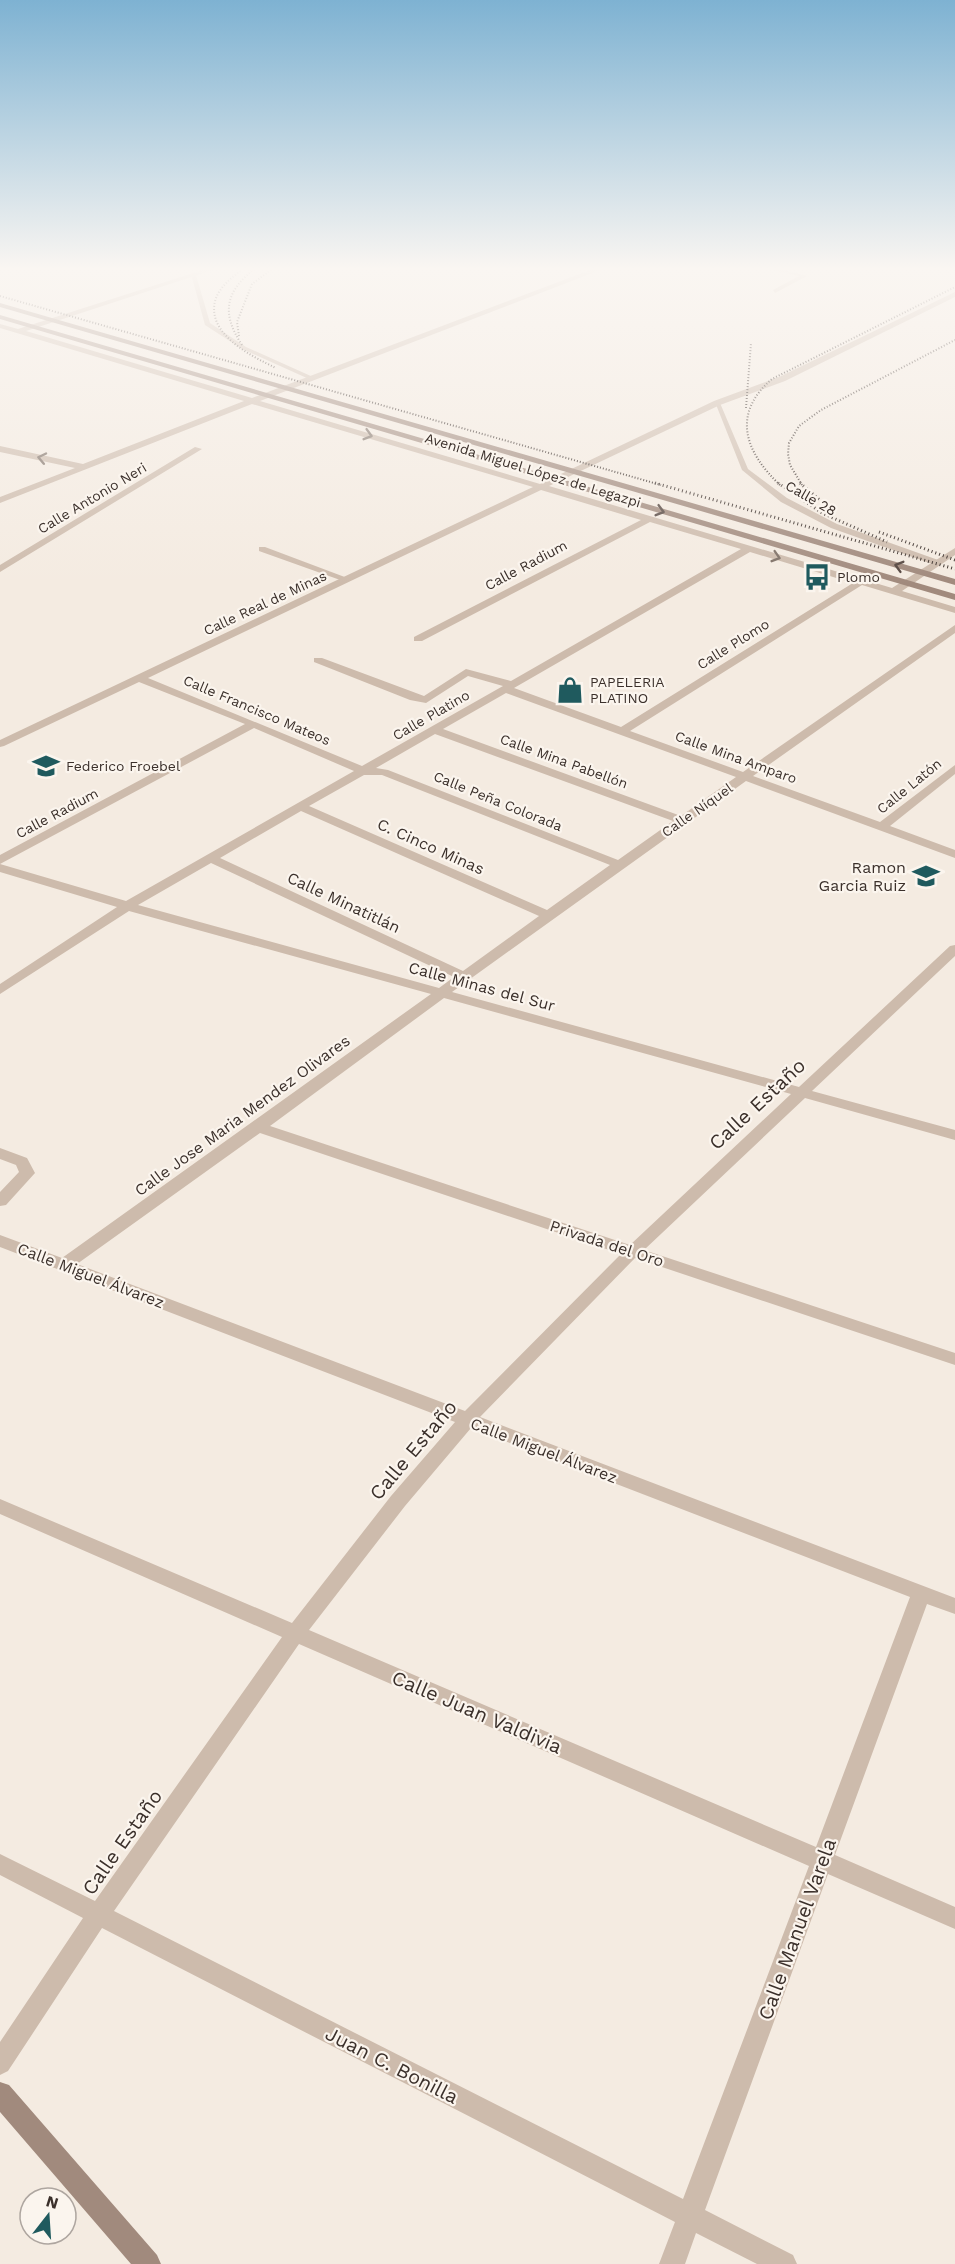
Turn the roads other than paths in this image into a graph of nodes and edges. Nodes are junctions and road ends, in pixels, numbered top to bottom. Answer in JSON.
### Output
{"nodes":[{"id":1,"x":158,"y":373,"type":"edge"},
{"id":2,"x":190,"y":373,"type":"edge"},
{"id":3,"x":232,"y":373,"type":"edge"},
{"id":4,"x":299,"y":373,"type":"edge"},
{"id":5,"x":325,"y":373,"type":"edge"},
{"id":6,"x":793,"y":373,"type":"edge"},
{"id":7,"x":311,"y":378,"type":"junction"},
{"id":8,"x":285,"y":388,"type":"junction"},
{"id":9,"x":267,"y":395,"type":"junction"},
{"id":10,"x":252,"y":401,"type":"junction"},
{"id":11,"x":717,"y":403,"type":"junction"},
{"id":12,"x":0,"y":449,"type":"edge"},
{"id":13,"x":198,"y":449,"type":"dead end"},
{"id":14,"x":84,"y":467,"type":"junction"},
{"id":15,"x":573,"y":471,"type":"junction"},
{"id":16,"x":555,"y":480,"type":"junction"},
{"id":17,"x":541,"y":486,"type":"junction"},
{"id":18,"x":0,"y":500,"type":"edge"},
{"id":19,"x":649,"y":519,"type":"junction"},
{"id":20,"x":262,"y":549,"type":"dead end"},
{"id":21,"x":750,"y":549,"type":"junction"},
{"id":22,"x":955,"y":551,"type":"edge"},
{"id":23,"x":938,"y":563,"type":"junction"},
{"id":24,"x":0,"y":569,"type":"edge"},
{"id":25,"x":923,"y":573,"type":"junction"},
{"id":26,"x":346,"y":579,"type":"junction"},
{"id":27,"x":861,"y":582,"type":"junction"},
{"id":28,"x":955,"y":582,"type":"edge"},
{"id":29,"x":907,"y":584,"type":"junction"},
{"id":30,"x":894,"y":592,"type":"junction"},
{"id":31,"x":955,"y":597,"type":"edge"},
{"id":32,"x":955,"y":610,"type":"edge"},
{"id":33,"x":955,"y":628,"type":"edge"},
{"id":34,"x":418,"y":639,"type":"dead end"},
{"id":35,"x":318,"y":660,"type":"dead end"},
{"id":36,"x":139,"y":678,"type":"junction"},
{"id":37,"x":509,"y":687,"type":"junction"},
{"id":38,"x":254,"y":724,"type":"junction"},
{"id":39,"x":435,"y":730,"type":"junction"},
{"id":40,"x":621,"y":732,"type":"junction"},
{"id":41,"x":0,"y":744,"type":"edge"},
{"id":42,"x":955,"y":768,"type":"edge"},
{"id":43,"x":363,"y":771,"type":"junction"},
{"id":44,"x":745,"y":777,"type":"junction"},
{"id":45,"x":301,"y":807,"type":"junction"},
{"id":46,"x":683,"y":820,"type":"junction"},
{"id":47,"x":882,"y":827,"type":"junction"},
{"id":48,"x":955,"y":854,"type":"edge"},
{"id":49,"x":211,"y":858,"type":"junction"},
{"id":50,"x":0,"y":860,"type":"edge"},
{"id":51,"x":620,"y":865,"type":"junction"},
{"id":52,"x":0,"y":868,"type":"edge"},
{"id":53,"x":127,"y":906,"type":"junction"},
{"id":54,"x":548,"y":915,"type":"junction"},
{"id":55,"x":955,"y":949,"type":"edge"},
{"id":56,"x":463,"y":976,"type":"junction"},
{"id":57,"x":0,"y":990,"type":"edge"},
{"id":58,"x":441,"y":993,"type":"junction"},
{"id":59,"x":801,"y":1093,"type":"junction"},
{"id":60,"x":258,"y":1127,"type":"junction"},
{"id":61,"x":955,"y":1135,"type":"edge"},
{"id":62,"x":0,"y":1153,"type":"edge"},
{"id":63,"x":0,"y":1201,"type":"edge"},
{"id":64,"x":0,"y":1240,"type":"edge"},
{"id":65,"x":632,"y":1252,"type":"junction"},
{"id":66,"x":64,"y":1265,"type":"junction"},
{"id":67,"x":955,"y":1359,"type":"edge"},
{"id":68,"x":467,"y":1420,"type":"junction"},
{"id":69,"x":0,"y":1506,"type":"edge"},
{"id":70,"x":921,"y":1593,"type":"junction"},
{"id":71,"x":955,"y":1606,"type":"edge"},
{"id":72,"x":295,"y":1634,"type":"junction"},
{"id":73,"x":822,"y":1861,"type":"junction"},
{"id":74,"x":0,"y":1864,"type":"edge"},
{"id":75,"x":98,"y":1915,"type":"junction"},
{"id":76,"x":955,"y":1918,"type":"edge"},
{"id":77,"x":0,"y":2063,"type":"edge"},
{"id":78,"x":0,"y":2094,"type":"edge"},
{"id":79,"x":690,"y":2216,"type":"junction"},
{"id":80,"x":148,"y":2264,"type":"edge"},
{"id":81,"x":672,"y":2264,"type":"edge"},
{"id":82,"x":784,"y":2264,"type":"edge"}],
"edges":[{"from":1,"to":10,"type":"street","name":"Avenida Miguel López de Legazpi"},
{"from":2,"to":9,"type":"main road","name":"Avenida Miguel López de Legazpi"},
{"from":3,"to":8,"type":"main road","name":"Avenida Miguel López de Legazpi"},
{"from":4,"to":7,"type":"lane"},
{"from":5,"to":7,"type":"street"},
{"from":6,"to":11,"type":"street"},
{"from":7,"to":8,"type":"street"},
{"from":8,"to":9,"type":"street"},
{"from":8,"to":15,"type":"main road","name":"Avenida Miguel López de Legazpi"},
{"from":9,"to":10,"type":"street"},
{"from":9,"to":16,"type":"main road","name":"Avenida Miguel López de Legazpi"},
{"from":10,"to":14,"type":"street"},
{"from":10,"to":17,"type":"street","name":"Avenida Miguel López de Legazpi","one_way":true},
{"from":11,"to":15,"type":"street"},
{"from":11,"to":23,"type":"lane","name":"Calle 28"},
{"from":14,"to":12,"type":"street","one_way":true},
{"from":13,"to":24,"type":"street","name":"Calle Antonio Neri"},
{"from":14,"to":18,"type":"street"},
{"from":15,"to":16,"type":"street","name":"Calle Real de Minas"},
{"from":25,"to":15,"type":"main road","name":"Avenida Miguel López de Legazpi","one_way":true},
{"from":16,"to":17,"type":"street","name":"Calle Real de Minas"},
{"from":16,"to":29,"type":"main road","name":"Avenida Miguel López de Legazpi","one_way":true},
{"from":17,"to":19,"type":"street","name":"Avenida Miguel López de Legazpi"},
{"from":17,"to":26,"type":"street","name":"Calle Real de Minas"},
{"from":19,"to":21,"type":"street","name":"Avenida Miguel López de Legazpi"},
{"from":19,"to":34,"type":"street","name":"Calle Radium"},
{"from":20,"to":26,"type":"lane"},
{"from":21,"to":27,"type":"street","name":"Avenida Miguel López de Legazpi","one_way":true},
{"from":21,"to":37,"type":"street","name":"Calle Platino"},
{"from":22,"to":23,"type":"street"},
{"from":23,"to":25,"type":"street"},
{"from":25,"to":28,"type":"main road","name":"Avenida Miguel López de Legazpi"},
{"from":25,"to":29,"type":"street"},
{"from":26,"to":36,"type":"street","name":"Calle Real de Minas"},
{"from":27,"to":30,"type":"street","name":"Avenida Miguel López de Legazpi"},
{"from":27,"to":40,"type":"street","name":"Calle Plomo"},
{"from":29,"to":30,"type":"street"},
{"from":29,"to":31,"type":"main road","name":"Avenida Miguel López de Legazpi"},
{"from":30,"to":32,"type":"street","name":"Avenida Miguel López de Legazpi"},
{"from":33,"to":44,"type":"street","name":"Calle Níquel"},
{"from":35,"to":37,"type":"street","name":"Calle Mina Amparo"},
{"from":36,"to":38,"type":"street","name":"Calle Francisco Mateos"},
{"from":36,"to":41,"type":"street","name":"Calle Real de Minas"},
{"from":37,"to":39,"type":"street","name":"Calle Platino"},
{"from":37,"to":40,"type":"street","name":"Calle Mina Amparo"},
{"from":38,"to":43,"type":"street","name":"Calle Francisco Mateos"},
{"from":38,"to":50,"type":"street","name":"Calle Radium"},
{"from":39,"to":43,"type":"street","name":"Calle Platino"},
{"from":39,"to":46,"type":"street","name":"Calle Mina Pabellón"},
{"from":40,"to":44,"type":"street","name":"Calle Mina Amparo"},
{"from":42,"to":47,"type":"street","name":"Calle Latón"},
{"from":43,"to":45,"type":"street","name":"Calle Platino"},
{"from":43,"to":51,"type":"street","name":"Calle Peña Colorada"},
{"from":44,"to":46,"type":"street","name":"Calle Níquel"},
{"from":44,"to":47,"type":"street","name":"Calle Mina Amparo"},
{"from":45,"to":49,"type":"street","name":"Calle Platino"},
{"from":45,"to":54,"type":"street","name":"C. Cinco Minas"},
{"from":46,"to":51,"type":"street","name":"Calle Níquel"},
{"from":47,"to":48,"type":"street","name":"Calle Mina Amparo"},
{"from":49,"to":53,"type":"street","name":"Calle Platino"},
{"from":49,"to":56,"type":"street","name":"Calle Minatitlán"},
{"from":51,"to":54,"type":"street","name":"Calle Níquel"},
{"from":52,"to":53,"type":"street","name":"Calle Minas del Sur"},
{"from":53,"to":57,"type":"street","name":"Calle Platino"},
{"from":53,"to":58,"type":"street","name":"Calle Minas del Sur"},
{"from":54,"to":56,"type":"street","name":"Calle Níquel"},
{"from":55,"to":59,"type":"street","name":"Calle Estaño"},
{"from":56,"to":58,"type":"street","name":"Calle Níquel"},
{"from":58,"to":59,"type":"street","name":"Calle Minas del Sur"},
{"from":58,"to":60,"type":"street","name":"Calle Jose Maria Mendez Olivares"},
{"from":59,"to":61,"type":"street","name":"Calle Minas del Sur"},
{"from":59,"to":65,"type":"street","name":"Calle Estaño"},
{"from":60,"to":65,"type":"street","name":"Privada del Oro"},
{"from":60,"to":66,"type":"street","name":"Calle Jose Maria Mendez Olivares"},
{"from":62,"to":63,"type":"street"},
{"from":64,"to":66,"type":"street","name":"Calle Miguel Álvarez"},
{"from":65,"to":67,"type":"street","name":"Privada del Oro"},
{"from":65,"to":68,"type":"street","name":"Calle Estaño"},
{"from":66,"to":68,"type":"street","name":"Calle Miguel Álvarez"},
{"from":68,"to":70,"type":"street","name":"Calle Miguel Álvarez"},
{"from":68,"to":72,"type":"street","name":"Calle Estaño"},
{"from":69,"to":72,"type":"street","name":"Calle Juan Valdivia"},
{"from":70,"to":71,"type":"street","name":"Calle Miguel Álvarez"},
{"from":70,"to":73,"type":"street","name":"Calle Manuel Varela"},
{"from":72,"to":73,"type":"street","name":"Calle Juan Valdivia"},
{"from":72,"to":75,"type":"street","name":"Calle Estaño"},
{"from":73,"to":76,"type":"street","name":"Calle Juan Valdivia"},
{"from":73,"to":79,"type":"street","name":"Calle Manuel Varela"},
{"from":74,"to":75,"type":"street","name":"Juan C. Bonilla"},
{"from":75,"to":77,"type":"street","name":"Calle Estaño"},
{"from":75,"to":79,"type":"street","name":"Juan C. Bonilla"},
{"from":78,"to":80,"type":"main road"},
{"from":79,"to":81,"type":"street","name":"Calle Manuel Varela"},
{"from":79,"to":82,"type":"street","name":"Juan C. Bonilla"}]}
